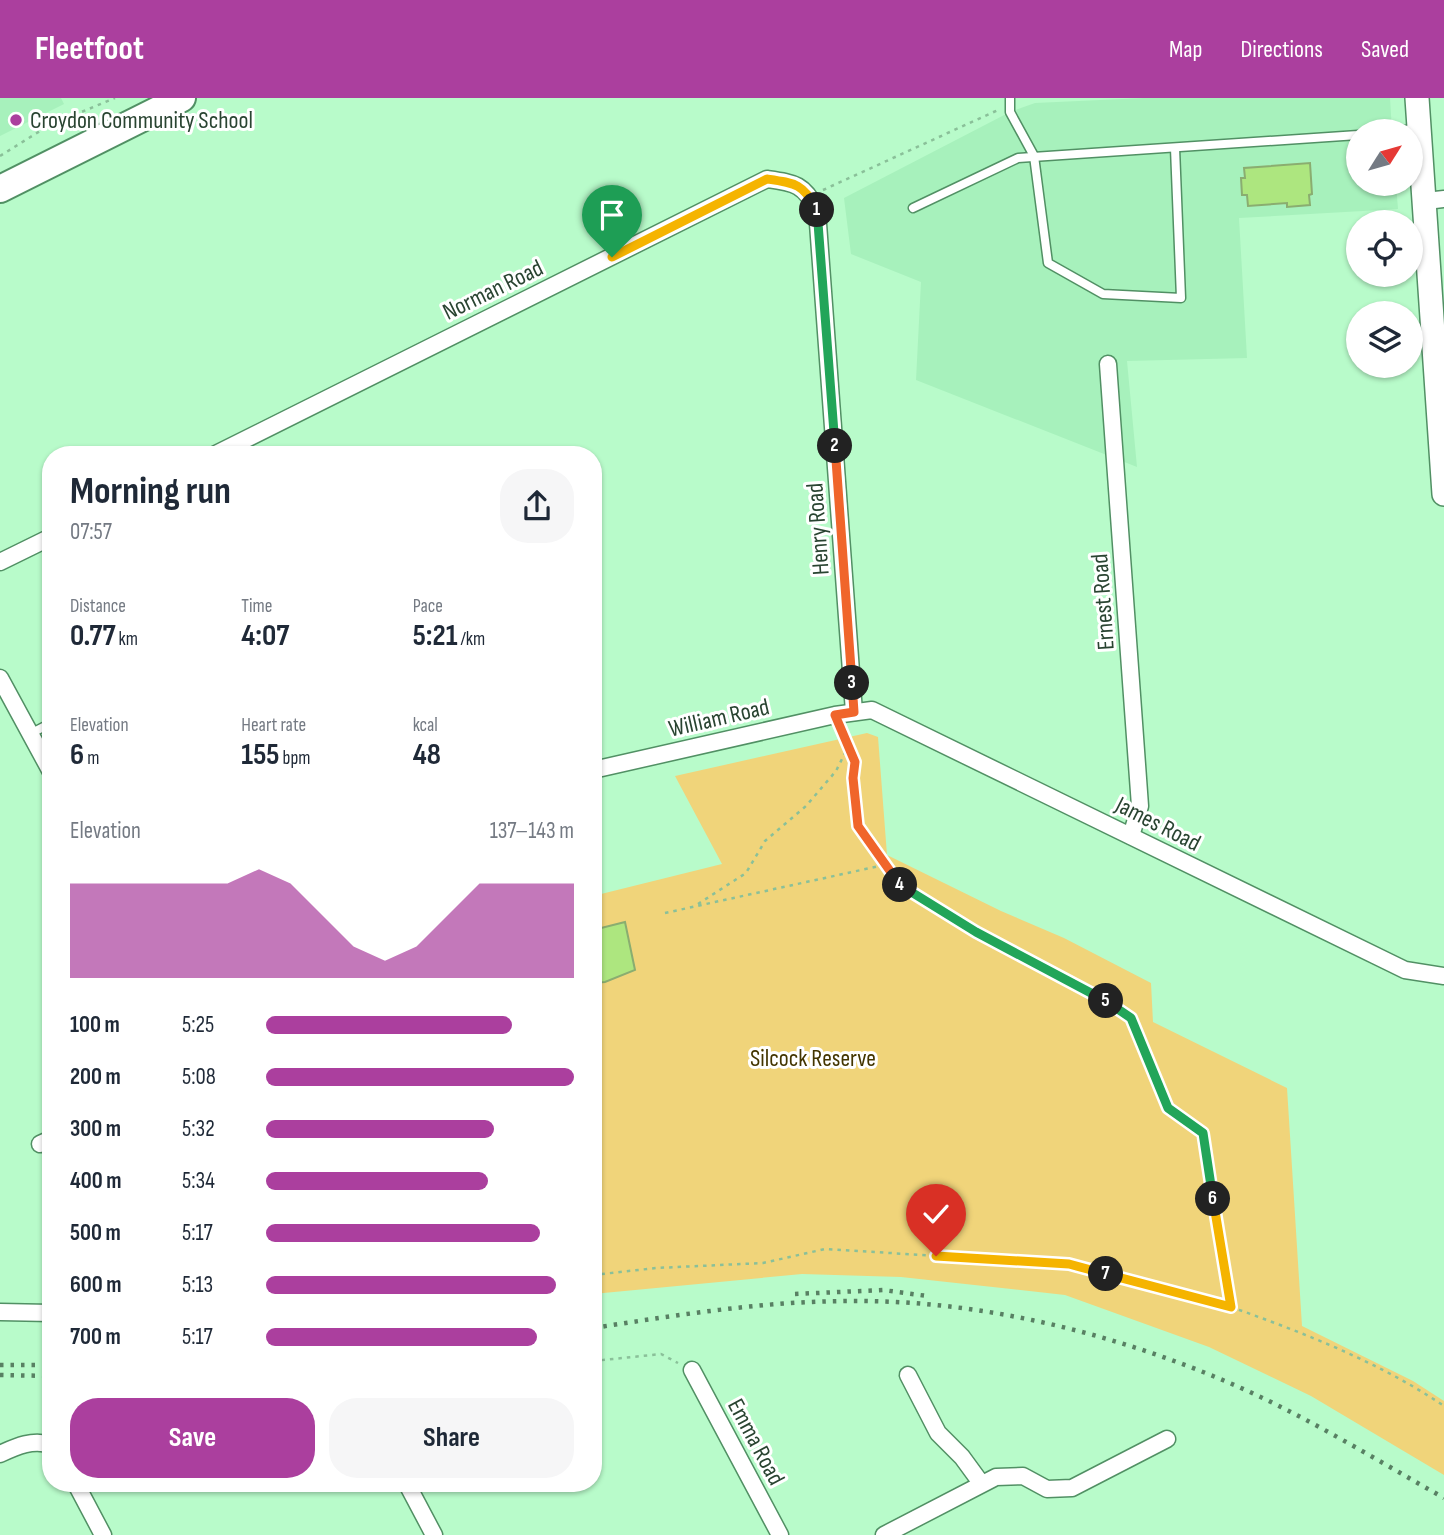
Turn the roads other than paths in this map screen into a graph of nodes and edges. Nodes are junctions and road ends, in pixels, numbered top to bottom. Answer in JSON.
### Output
{"nodes":[{"id":1,"x":183,"y":98,"type":"edge"},
{"id":2,"x":1010,"y":98,"type":"edge"},
{"id":3,"x":1417,"y":98,"type":"edge"},
{"id":4,"x":1419,"y":119,"type":"edge"},
{"id":5,"x":1346,"y":136,"type":"edge"},
{"id":6,"x":1423,"y":142,"type":"edge"},
{"id":7,"x":1175,"y":148,"type":"junction"},
{"id":8,"x":1034,"y":156,"type":"junction"},
{"id":9,"x":0,"y":189,"type":"edge"},
{"id":10,"x":810,"y":195,"type":"joint"},
{"id":11,"x":1435,"y":200,"type":"edge"},
{"id":12,"x":913,"y":208,"type":"dead end"},
{"id":13,"x":1108,"y":364,"type":"dead end"},
{"id":14,"x":232,"y":446,"type":"edge"},
{"id":15,"x":1444,"y":494,"type":"edge"},
{"id":16,"x":42,"y":541,"type":"edge"},
{"id":17,"x":0,"y":562,"type":"edge"},
{"id":18,"x":0,"y":678,"type":"edge"},
{"id":19,"x":854,"y":712,"type":"junction"},
{"id":20,"x":42,"y":728,"type":"edge"},
{"id":21,"x":30,"y":734,"type":"junction"},
{"id":22,"x":42,"y":756,"type":"edge"},
{"id":23,"x":602,"y":768,"type":"edge"},
{"id":24,"x":1131,"y":836,"type":"junction"},
{"id":25,"x":1444,"y":976,"type":"edge"},
{"id":26,"x":0,"y":1312,"type":"edge"},
{"id":27,"x":42,"y":1313,"type":"edge"},
{"id":28,"x":692,"y":1370,"type":"road end"},
{"id":29,"x":908,"y":1375,"type":"dead end"},
{"id":30,"x":1167,"y":1439,"type":"dead end"},
{"id":31,"x":42,"y":1441,"type":"edge"},
{"id":32,"x":0,"y":1454,"type":"edge"},
{"id":33,"x":981,"y":1483,"type":"junction"},
{"id":34,"x":80,"y":1492,"type":"edge"},
{"id":35,"x":411,"y":1492,"type":"edge"},
{"id":36,"x":103,"y":1535,"type":"edge"},
{"id":37,"x":434,"y":1535,"type":"edge"},
{"id":38,"x":780,"y":1535,"type":"edge"},
{"id":39,"x":884,"y":1535,"type":"edge"}],
"edges":[{"from":1,"to":9,"type":"main road"},
{"from":2,"to":8,"type":"lane"},
{"from":3,"to":4,"type":"main road"},
{"from":5,"to":7,"type":"lane"},
{"from":6,"to":11,"type":"main road"},
{"from":7,"to":8,"type":"lane"},
{"from":7,"to":8,"type":"lane"},
{"from":8,"to":12,"type":"lane"},
{"from":10,"to":14,"type":"street","name":"Norman Road"},
{"from":10,"to":19,"type":"street","name":"Henry Road"},
{"from":11,"to":15,"type":"main road"},
{"from":13,"to":24,"type":"street","name":"Ernest Road"},
{"from":16,"to":17,"type":"street"},
{"from":18,"to":21,"type":"street"},
{"from":19,"to":23,"type":"street","name":"William Road"},
{"from":19,"to":24,"type":"street","name":"James Road"},
{"from":20,"to":21,"type":"lane"},
{"from":21,"to":22,"type":"street"},
{"from":24,"to":25,"type":"street","name":"James Road"},
{"from":26,"to":27,"type":"street"},
{"from":28,"to":38,"type":"street","name":"Emma Road"},
{"from":29,"to":33,"type":"street"},
{"from":30,"to":33,"type":"street"},
{"from":31,"to":32,"type":"street"},
{"from":33,"to":39,"type":"street"},
{"from":34,"to":36,"type":"street"},
{"from":35,"to":37,"type":"street"}]}
